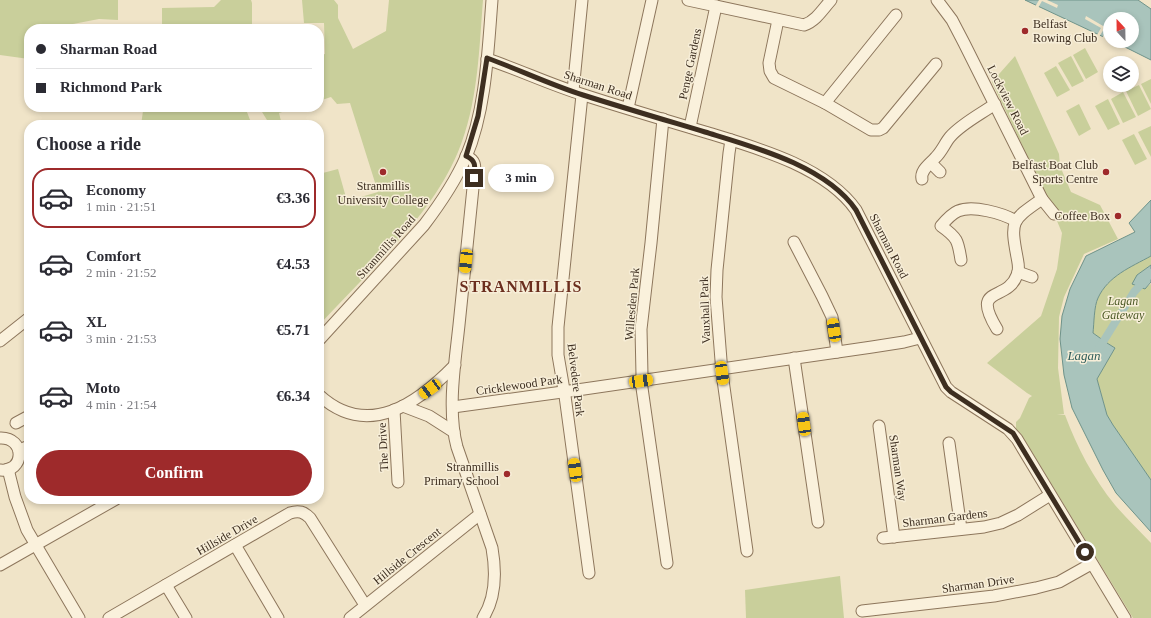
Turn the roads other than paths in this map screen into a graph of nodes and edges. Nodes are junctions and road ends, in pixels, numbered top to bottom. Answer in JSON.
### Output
{"nodes":[{"id":1,"x":492,"y":0,"type":"edge"},
{"id":2,"x":582,"y":0,"type":"edge"},
{"id":3,"x":652,"y":0,"type":"edge"},
{"id":4,"x":688,"y":0,"type":"edge"},
{"id":5,"x":831,"y":0,"type":"edge"},
{"id":6,"x":937,"y":0,"type":"edge"},
{"id":7,"x":716,"y":6,"type":"junction"},
{"id":8,"x":896,"y":15,"type":"dead end"},
{"id":9,"x":778,"y":20,"type":"junction"},
{"id":10,"x":487,"y":58,"type":"junction"},
{"id":11,"x":936,"y":64,"type":"dead end"},
{"id":12,"x":578,"y":93,"type":"junction"},
{"id":13,"x":825,"y":103,"type":"junction"},
{"id":14,"x":995,"y":104,"type":"junction"},
{"id":15,"x":628,"y":108,"type":"junction"},
{"id":16,"x":663,"y":119,"type":"junction"},
{"id":17,"x":690,"y":127,"type":"junction"},
{"id":18,"x":731,"y":140,"type":"junction"},
{"id":19,"x":466,"y":156,"type":"junction"},
{"id":20,"x":931,"y":162,"type":"junction"},
{"id":21,"x":940,"y":172,"type":"dead end"},
{"id":22,"x":922,"y":180,"type":"dead end"},
{"id":23,"x":1042,"y":199,"type":"junction"},
{"id":24,"x":1054,"y":214,"type":"dead end"},
{"id":25,"x":1016,"y":220,"type":"junction"},
{"id":26,"x":794,"y":242,"type":"dead end"},
{"id":27,"x":961,"y":260,"type":"dead end"},
{"id":28,"x":1018,"y":272,"type":"junction"},
{"id":29,"x":1032,"y":277,"type":"dead end"},
{"id":30,"x":24,"y":322,"type":"edge"},
{"id":31,"x":997,"y":329,"type":"dead end"},
{"id":32,"x":324,"y":335,"type":"edge"},
{"id":33,"x":920,"y":338,"type":"junction"},
{"id":34,"x":0,"y":341,"type":"edge"},
{"id":35,"x":837,"y":352,"type":"junction"},
{"id":36,"x":794,"y":358,"type":"junction"},
{"id":37,"x":455,"y":365,"type":"junction"},
{"id":38,"x":722,"y":369,"type":"junction"},
{"id":39,"x":641,"y":381,"type":"junction"},
{"id":40,"x":564,"y":391,"type":"junction"},
{"id":41,"x":324,"y":400,"type":"edge"},
{"id":42,"x":453,"y":407,"type":"junction"},
{"id":43,"x":398,"y":408,"type":"junction"},
{"id":44,"x":24,"y":419,"type":"edge"},
{"id":45,"x":16,"y":423,"type":"dead end"},
{"id":46,"x":879,"y":426,"type":"dead end"},
{"id":47,"x":454,"y":432,"type":"junction"},
{"id":48,"x":0,"y":438,"type":"edge"},
{"id":49,"x":949,"y":443,"type":"dead end"},
{"id":50,"x":24,"y":448,"type":"edge"},
{"id":51,"x":4,"y":470,"type":"edge"},
{"id":52,"x":398,"y":482,"type":"dead end"},
{"id":53,"x":1050,"y":495,"type":"junction"},
{"id":54,"x":107,"y":504,"type":"edge"},
{"id":55,"x":480,"y":514,"type":"junction"},
{"id":56,"x":818,"y":522,"type":"dead end"},
{"id":57,"x":961,"y":529,"type":"junction"},
{"id":58,"x":888,"y":538,"type":"joint"},
{"id":59,"x":36,"y":544,"type":"junction"},
{"id":60,"x":235,"y":545,"type":"junction"},
{"id":61,"x":746,"y":550,"type":"dead end"},
{"id":62,"x":668,"y":562,"type":"dead end"},
{"id":63,"x":1091,"y":564,"type":"junction"},
{"id":64,"x":0,"y":565,"type":"edge"},
{"id":65,"x":590,"y":573,"type":"dead end"},
{"id":66,"x":166,"y":585,"type":"junction"},
{"id":67,"x":365,"y":605,"type":"junction"},
{"id":68,"x":862,"y":611,"type":"dead end"},
{"id":69,"x":79,"y":618,"type":"edge"},
{"id":70,"x":109,"y":618,"type":"edge"},
{"id":71,"x":186,"y":618,"type":"edge"},
{"id":72,"x":278,"y":618,"type":"edge"},
{"id":73,"x":350,"y":618,"type":"edge"},
{"id":74,"x":483,"y":618,"type":"edge"},
{"id":75,"x":1125,"y":618,"type":"edge"}],
"edges":[{"from":1,"to":10,"type":"street","name":"Stranmillis Road"},
{"from":2,"to":12,"type":"street","name":"Belvedere Park"},
{"from":3,"to":15,"type":"street"},
{"from":4,"to":7,"type":"street"},
{"from":5,"to":9,"type":"street"},
{"from":6,"to":14,"type":"street","name":"Lockview Road"},
{"from":7,"to":9,"type":"street"},
{"from":7,"to":17,"type":"street","name":"Penge Gardens"},
{"from":8,"to":13,"type":"street"},
{"from":9,"to":13,"type":"street"},
{"from":10,"to":12,"type":"street","name":"Sharman Road"},
{"from":10,"to":19,"type":"street","name":"Stranmillis Road"},
{"from":11,"to":13,"type":"street"},
{"from":12,"to":15,"type":"street","name":"Sharman Road"},
{"from":12,"to":40,"type":"street","name":"Belvedere Park"},
{"from":14,"to":20,"type":"street"},
{"from":14,"to":23,"type":"street","name":"Lockview Road"},
{"from":15,"to":16,"type":"street","name":"Sharman Road"},
{"from":16,"to":17,"type":"street","name":"Sharman Road"},
{"from":16,"to":39,"type":"street","name":"Willesden Park"},
{"from":17,"to":18,"type":"street","name":"Sharman Road"},
{"from":18,"to":33,"type":"street","name":"Sharman Road"},
{"from":18,"to":38,"type":"street","name":"Vauxhall Park"},
{"from":19,"to":32,"type":"street","name":"Stranmillis Road"},
{"from":19,"to":37,"type":"street"},
{"from":20,"to":21,"type":"street"},
{"from":20,"to":22,"type":"street"},
{"from":23,"to":24,"type":"street","name":"Lockview Road"},
{"from":23,"to":25,"type":"street"},
{"from":25,"to":27,"type":"street"},
{"from":25,"to":28,"type":"street"},
{"from":26,"to":35,"type":"street"},
{"from":28,"to":29,"type":"street"},
{"from":28,"to":31,"type":"street"},
{"from":30,"to":34,"type":"street"},
{"from":33,"to":35,"type":"street","name":"Cricklewood Park"},
{"from":33,"to":53,"type":"street","name":"Sharman Road"},
{"from":35,"to":36,"type":"street","name":"Cricklewood Park"},
{"from":36,"to":38,"type":"street","name":"Cricklewood Park"},
{"from":36,"to":56,"type":"street"},
{"from":37,"to":42,"type":"street"},
{"from":37,"to":43,"type":"street"},
{"from":38,"to":39,"type":"street","name":"Cricklewood Park"},
{"from":38,"to":61,"type":"street","name":"Vauxhall Park"},
{"from":39,"to":40,"type":"street","name":"Cricklewood Park"},
{"from":39,"to":62,"type":"street","name":"Willesden Park"},
{"from":40,"to":42,"type":"street","name":"Cricklewood Park"},
{"from":40,"to":65,"type":"street","name":"Belvedere Park"},
{"from":41,"to":43,"type":"street"},
{"from":42,"to":47,"type":"street"},
{"from":43,"to":47,"type":"street"},
{"from":43,"to":52,"type":"street","name":"The Drive"},
{"from":44,"to":45,"type":"street"},
{"from":46,"to":58,"type":"street","name":"Sharman Way"},
{"from":47,"to":55,"type":"street"},
{"from":48,"to":50,"type":"street"},
{"from":49,"to":57,"type":"street"},
{"from":50,"to":51,"type":"street"},
{"from":51,"to":59,"type":"street"},
{"from":53,"to":57,"type":"street","name":"Sharman Gardens"},
{"from":53,"to":63,"type":"street","name":"Sharman Road"},
{"from":54,"to":59,"type":"street"},
{"from":55,"to":67,"type":"street","name":"Hillside Crescent"},
{"from":55,"to":74,"type":"street"},
{"from":57,"to":58,"type":"street","name":"Sharman Gardens"},
{"from":59,"to":64,"type":"street"},
{"from":59,"to":69,"type":"street"},
{"from":60,"to":66,"type":"street","name":"Hillside Drive"},
{"from":60,"to":67,"type":"street","name":"Hillside Drive"},
{"from":60,"to":72,"type":"street"},
{"from":63,"to":68,"type":"street","name":"Sharman Drive"},
{"from":63,"to":75,"type":"street","name":"Sharman Road"},
{"from":66,"to":70,"type":"street","name":"Hillside Drive"},
{"from":66,"to":71,"type":"street"},
{"from":67,"to":73,"type":"street","name":"Hillside Crescent"}]}
